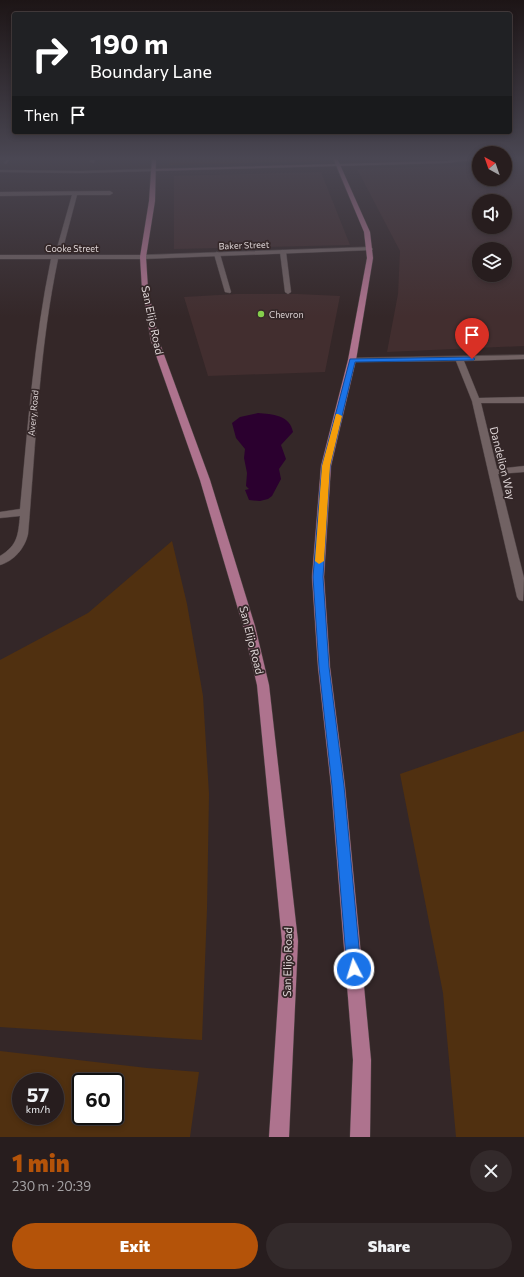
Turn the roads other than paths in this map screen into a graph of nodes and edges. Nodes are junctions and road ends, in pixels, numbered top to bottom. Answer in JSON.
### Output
{"nodes":[{"id":1,"x":70,"y":211,"type":"edge"},
{"id":2,"x":150,"y":211,"type":"edge"},
{"id":3,"x":358,"y":211,"type":"edge"},
{"id":4,"x":60,"y":248,"type":"dead end"},
{"id":5,"x":370,"y":249,"type":"junction"},
{"id":6,"x":283,"y":252,"type":"junction"},
{"id":7,"x":217,"y":254,"type":"junction"},
{"id":8,"x":55,"y":256,"type":"junction"},
{"id":9,"x":0,"y":257,"type":"edge"},
{"id":10,"x":143,"y":257,"type":"junction"},
{"id":11,"x":228,"y":292,"type":"dead end"},
{"id":12,"x":288,"y":292,"type":"dead end"},
{"id":13,"x":524,"y":356,"type":"edge"},
{"id":14,"x":459,"y":359,"type":"junction"},
{"id":15,"x":352,"y":360,"type":"junction"},
{"id":16,"x":524,"y":400,"type":"edge"},
{"id":17,"x":476,"y":401,"type":"junction"},
{"id":18,"x":524,"y":469,"type":"edge"},
{"id":19,"x":493,"y":472,"type":"junction"},
{"id":20,"x":25,"y":512,"type":"junction"},
{"id":21,"x":0,"y":515,"type":"edge"},
{"id":22,"x":0,"y":561,"type":"edge"},
{"id":23,"x":523,"y":597,"type":"edge"},
{"id":24,"x":279,"y":1137,"type":"edge"},
{"id":25,"x":360,"y":1137,"type":"edge"}],
"edges":[{"from":1,"to":4,"type":"street"},
{"from":2,"to":10,"type":"main road","name":"San Elijo Road"},
{"from":3,"to":5,"type":"main road"},
{"from":5,"to":6,"type":"street","name":"Baker Street"},
{"from":5,"to":15,"type":"main road"},
{"from":6,"to":7,"type":"street","name":"Baker Street"},
{"from":6,"to":12,"type":"street"},
{"from":7,"to":10,"type":"street","name":"Baker Street"},
{"from":7,"to":11,"type":"street"},
{"from":8,"to":9,"type":"street","name":"Cooke Street"},
{"from":8,"to":10,"type":"street","name":"Cooke Street"},
{"from":8,"to":20,"type":"street","name":"Avery Road"},
{"from":10,"to":24,"type":"main road","name":"San Elijo Road"},
{"from":13,"to":14,"type":"street"},
{"from":14,"to":15,"type":"street"},
{"from":14,"to":17,"type":"street","name":"Dandelion Way"},
{"from":15,"to":25,"type":"main road"},
{"from":16,"to":17,"type":"street"},
{"from":17,"to":19,"type":"street","name":"Dandelion Way"},
{"from":18,"to":19,"type":"street"},
{"from":19,"to":23,"type":"street","name":"Dandelion Way"},
{"from":20,"to":21,"type":"street"},
{"from":20,"to":22,"type":"street","name":"Avery Road"}]}
